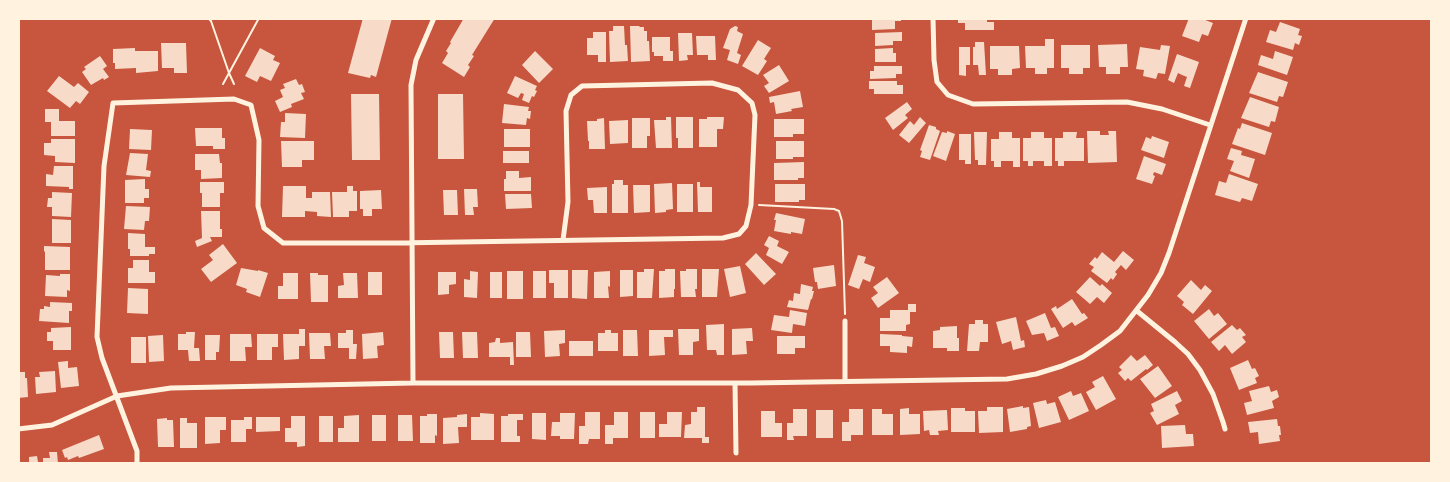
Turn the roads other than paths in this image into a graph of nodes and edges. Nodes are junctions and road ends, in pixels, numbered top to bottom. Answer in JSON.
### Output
{"nodes":[{"id":1,"x":434,"y":18,"type":"edge"},
{"id":2,"x":933,"y":18,"type":"edge"},
{"id":3,"x":1245,"y":18,"type":"edge"},
{"id":4,"x":1210,"y":125,"type":"junction"},
{"id":5,"x":563,"y":240,"type":"junction"},
{"id":6,"x":412,"y":242,"type":"junction"},
{"id":7,"x":1137,"y":311,"type":"junction"},
{"id":8,"x":845,"y":321,"type":"road end"},
{"id":9,"x":845,"y":381,"type":"junction"},
{"id":10,"x":735,"y":383,"type":"junction"},
{"id":11,"x":413,"y":384,"type":"junction"},
{"id":12,"x":117,"y":396,"type":"junction"},
{"id":13,"x":18,"y":429,"type":"edge"},
{"id":14,"x":1224,"y":429,"type":"dead end"},
{"id":15,"x":736,"y":453,"type":"dead end"},
{"id":16,"x":137,"y":464,"type":"edge"}],
"edges":[{"from":1,"to":6,"type":"street"},
{"from":2,"to":4,"type":"street"},
{"from":3,"to":4,"type":"street"},
{"from":4,"to":7,"type":"street"},
{"from":5,"to":5,"type":"street"},
{"from":5,"to":6,"type":"street"},
{"from":6,"to":11,"type":"street"},
{"from":6,"to":12,"type":"street"},
{"from":7,"to":9,"type":"street"},
{"from":7,"to":14,"type":"street"},
{"from":8,"to":9,"type":"street"},
{"from":9,"to":10,"type":"street"},
{"from":10,"to":11,"type":"street"},
{"from":10,"to":15,"type":"street"},
{"from":11,"to":12,"type":"street"},
{"from":12,"to":13,"type":"street"},
{"from":12,"to":16,"type":"street"}]}
